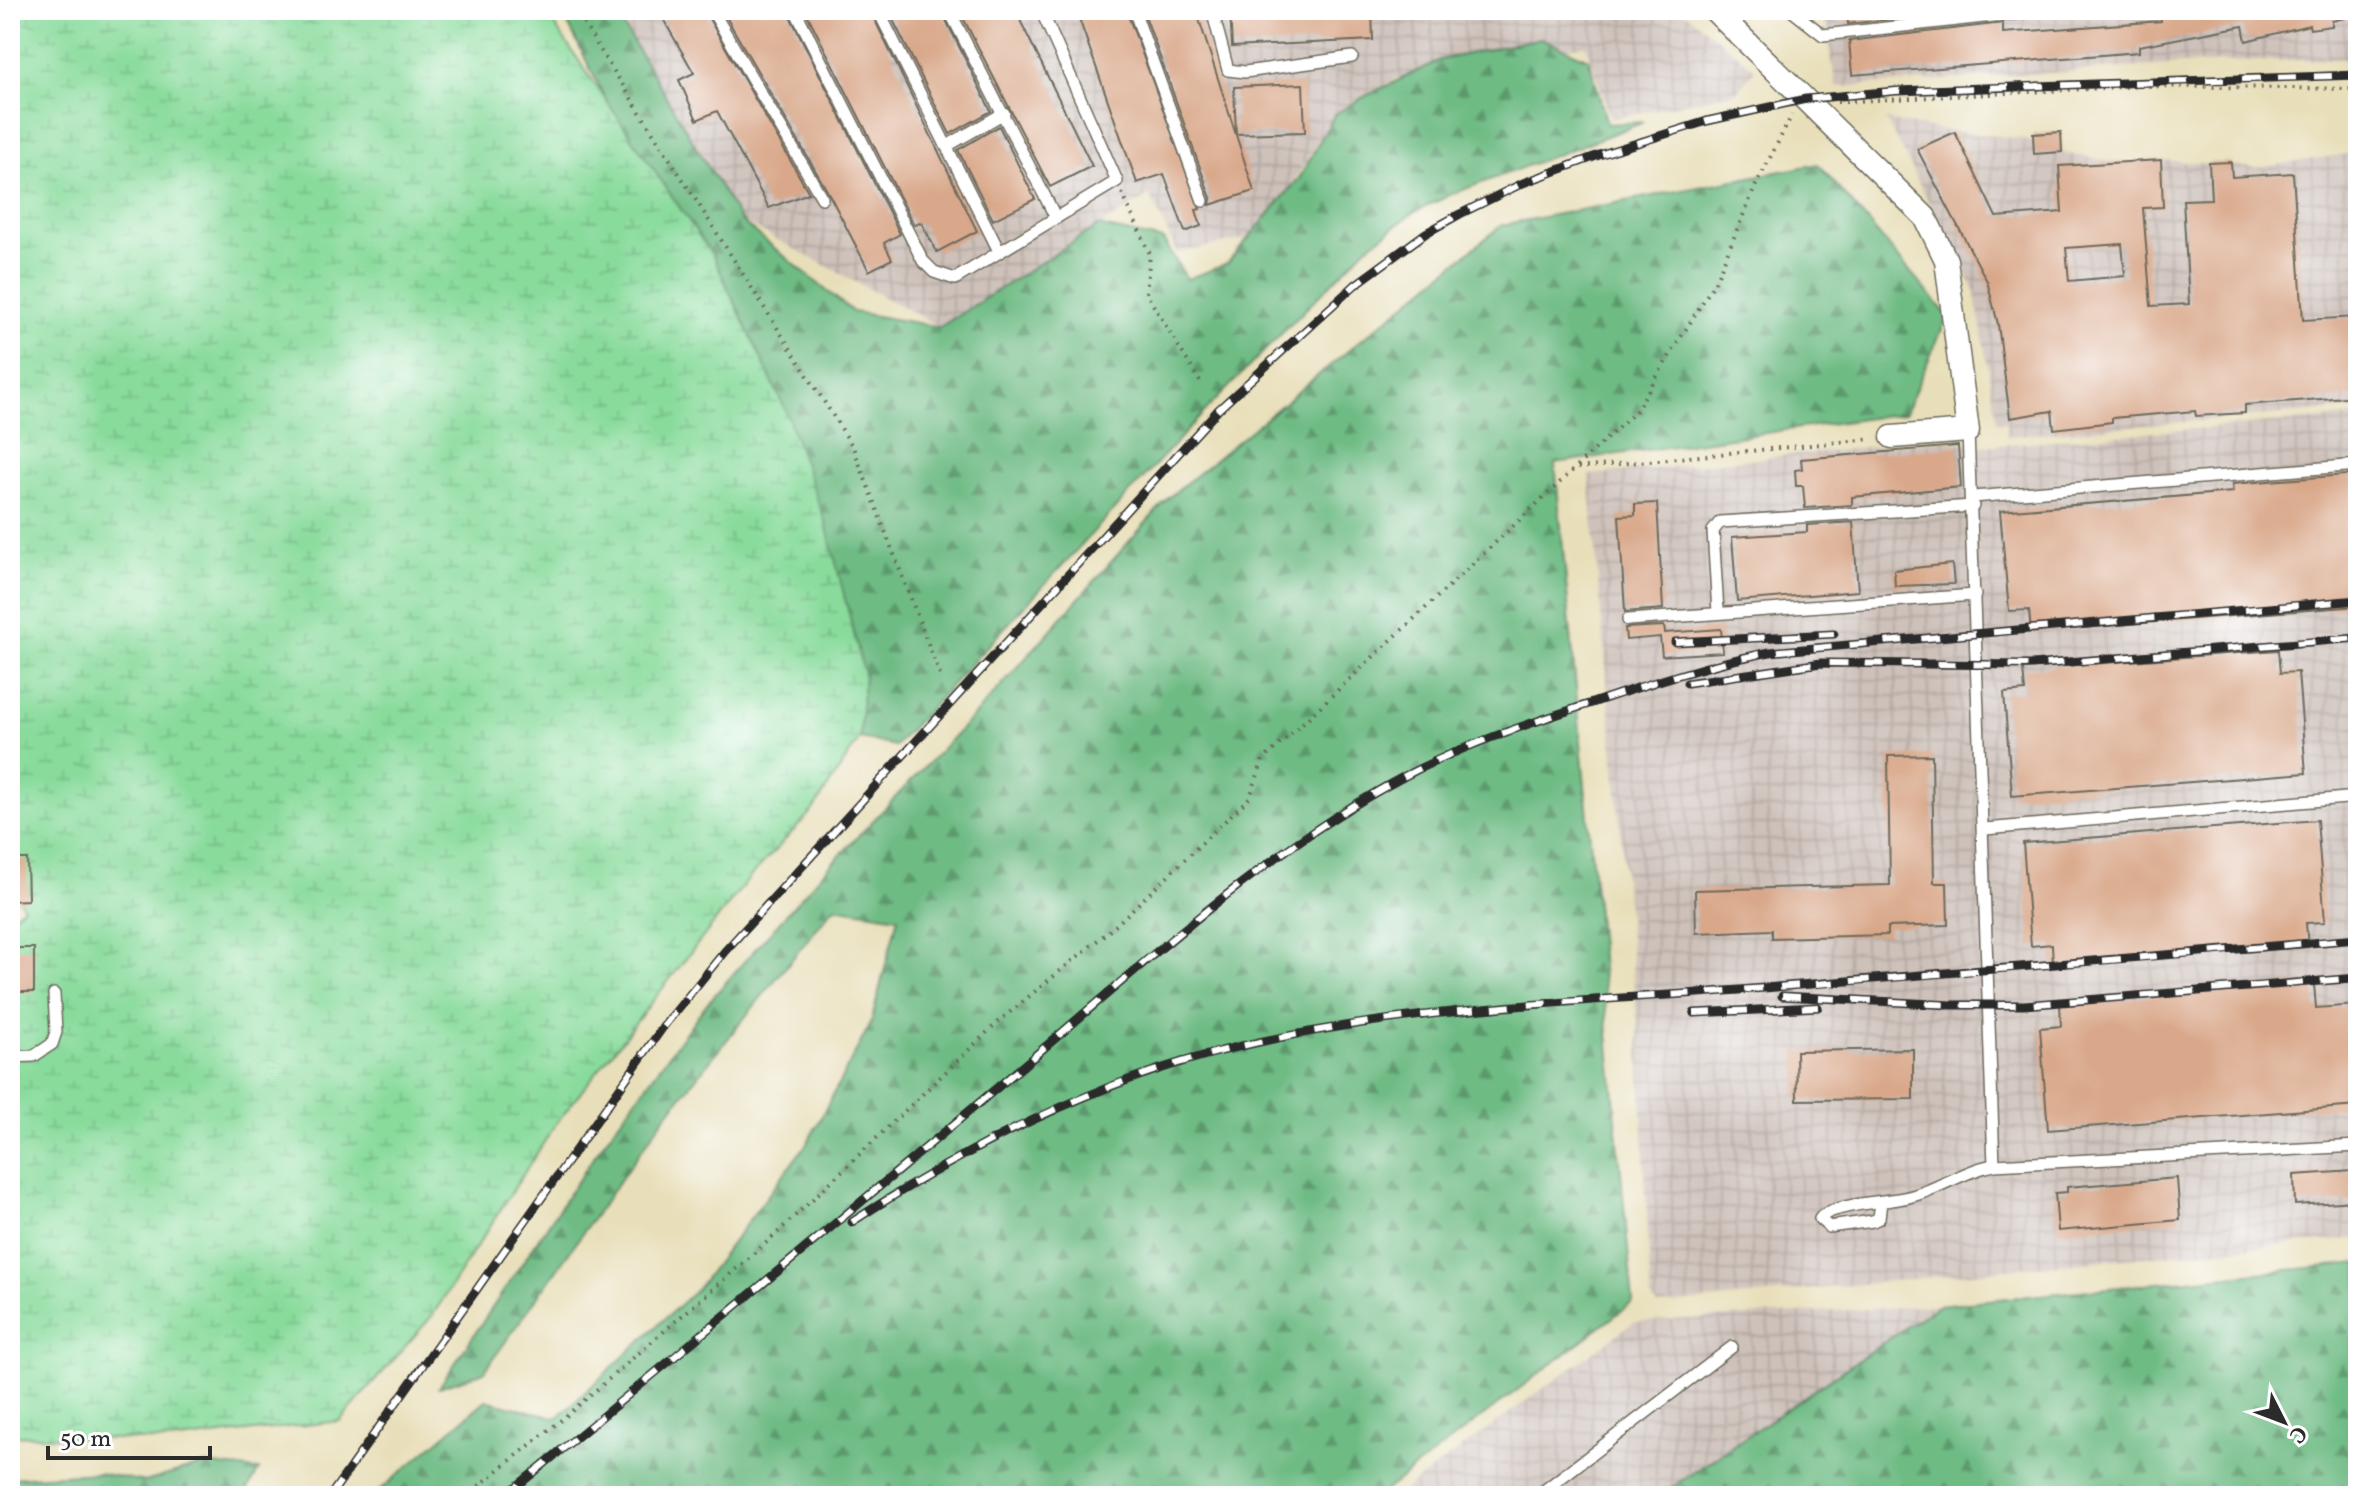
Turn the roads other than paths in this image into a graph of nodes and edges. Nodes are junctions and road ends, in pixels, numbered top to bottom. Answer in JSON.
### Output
{"nodes":[{"id":1,"x":712,"y":10,"type":"edge"},
{"id":2,"x":795,"y":10,"type":"edge"},
{"id":3,"x":878,"y":10,"type":"edge"},
{"id":4,"x":949,"y":10,"type":"edge"},
{"id":5,"x":1041,"y":10,"type":"edge"},
{"id":6,"x":1134,"y":10,"type":"edge"},
{"id":7,"x":1212,"y":10,"type":"edge"},
{"id":8,"x":1772,"y":10,"type":"edge"},
{"id":9,"x":1791,"y":10,"type":"edge"},
{"id":10,"x":2047,"y":10,"type":"edge"},
{"id":11,"x":1716,"y":12,"type":"edge"},
{"id":12,"x":1352,"y":57,"type":"dead end"},
{"id":13,"x":1004,"y":113,"type":"junction"},
{"id":14,"x":947,"y":146,"type":"junction"},
{"id":15,"x":822,"y":198,"type":"dead end"},
{"id":16,"x":1203,"y":201,"type":"dead end"},
{"id":17,"x":1056,"y":218,"type":"junction"},
{"id":18,"x":999,"y":251,"type":"junction"},
{"id":19,"x":1968,"y":431,"type":"junction"},
{"id":20,"x":1892,"y":437,"type":"road end"},
{"id":21,"x":2358,"y":465,"type":"edge"},
{"id":22,"x":1973,"y":502,"type":"junction"},
{"id":23,"x":1975,"y":595,"type":"junction"},
{"id":24,"x":1718,"y":612,"type":"junction"},
{"id":25,"x":1628,"y":620,"type":"dead end"},
{"id":26,"x":2358,"y":797,"type":"edge"},
{"id":27,"x":1985,"y":829,"type":"junction"},
{"id":28,"x":54,"y":994,"type":"dead end"},
{"id":29,"x":10,"y":1057,"type":"edge"},
{"id":30,"x":2358,"y":1146,"type":"edge"},
{"id":31,"x":1994,"y":1165,"type":"junction"},
{"id":32,"x":1881,"y":1202,"type":"junction"},
{"id":33,"x":1732,"y":1347,"type":"dead end"},
{"id":34,"x":1537,"y":1496,"type":"edge"}],
"edges":[{"from":1,"to":15,"type":"lane"},
{"from":2,"to":18,"type":"lane"},
{"from":3,"to":14,"type":"lane"},
{"from":4,"to":13,"type":"lane"},
{"from":5,"to":17,"type":"lane"},
{"from":6,"to":16,"type":"lane"},
{"from":7,"to":12,"type":"lane"},
{"from":8,"to":11,"type":"lane"},
{"from":9,"to":10,"type":"lane"},
{"from":11,"to":19,"type":"street"},
{"from":13,"to":14,"type":"lane"},
{"from":13,"to":17,"type":"lane"},
{"from":14,"to":18,"type":"lane"},
{"from":17,"to":18,"type":"lane"},
{"from":19,"to":20,"type":"street"},
{"from":19,"to":22,"type":"lane"},
{"from":21,"to":22,"type":"lane"},
{"from":22,"to":23,"type":"lane"},
{"from":22,"to":24,"type":"lane"},
{"from":23,"to":24,"type":"lane"},
{"from":23,"to":27,"type":"lane"},
{"from":24,"to":25,"type":"lane"},
{"from":26,"to":27,"type":"lane"},
{"from":27,"to":31,"type":"lane"},
{"from":28,"to":29,"type":"lane"},
{"from":30,"to":31,"type":"lane"},
{"from":31,"to":32,"type":"lane"},
{"from":32,"to":32,"type":"lane"},
{"from":33,"to":34,"type":"lane"}]}
